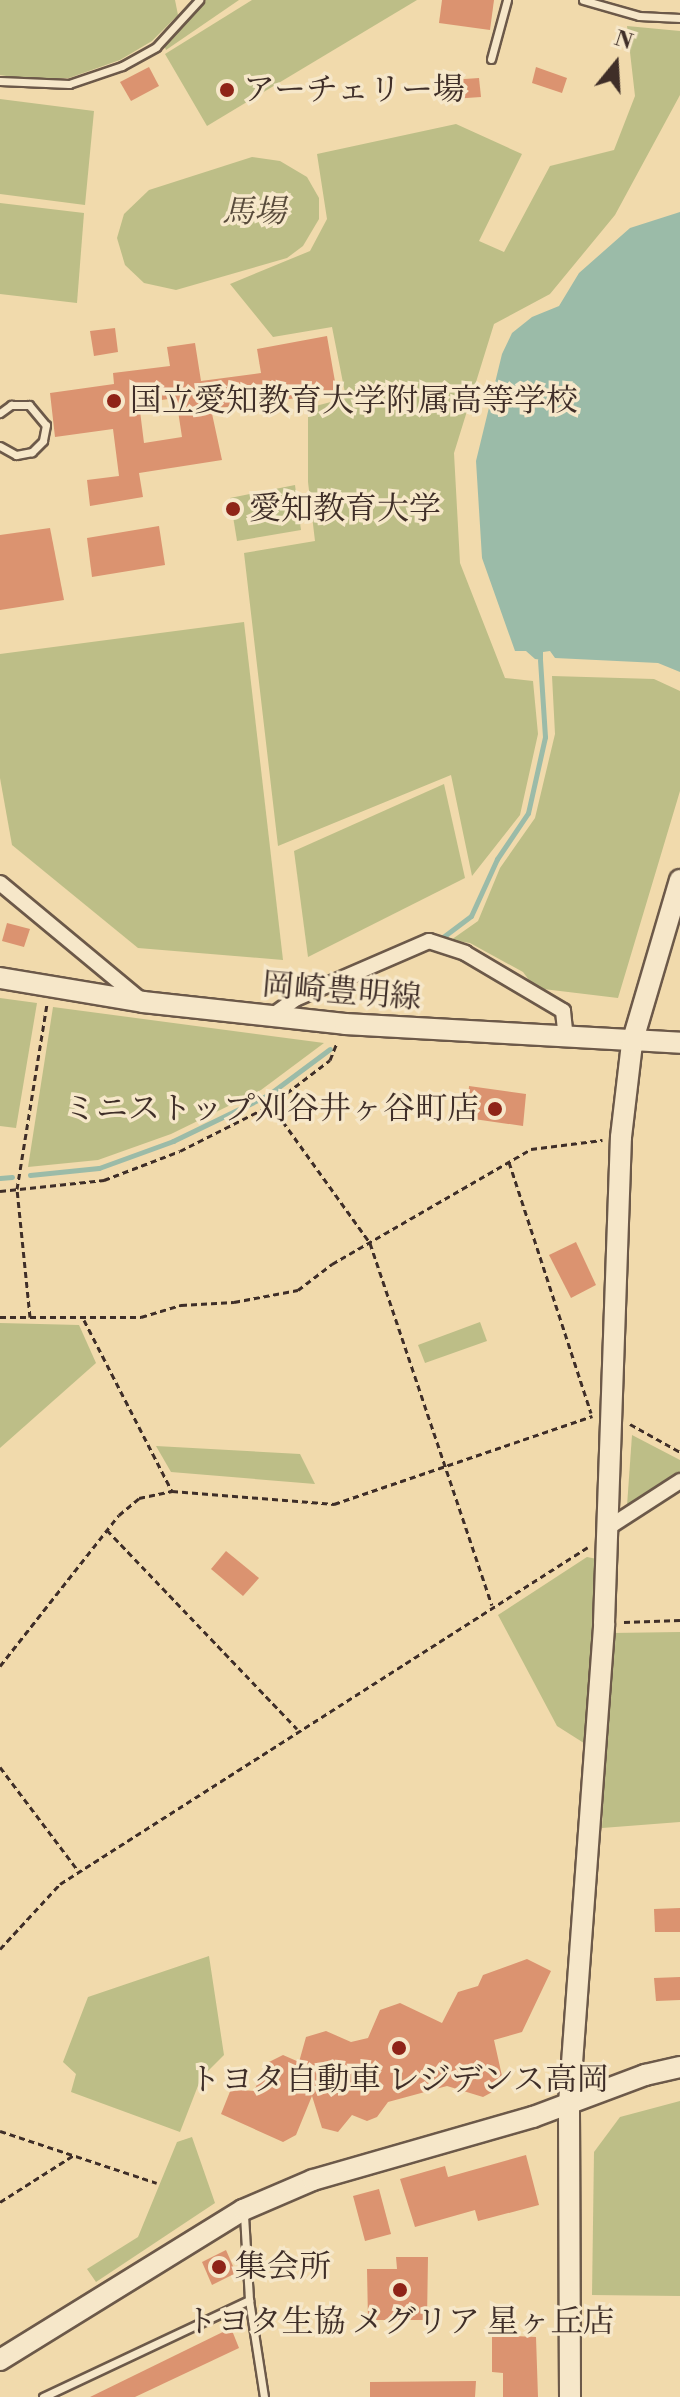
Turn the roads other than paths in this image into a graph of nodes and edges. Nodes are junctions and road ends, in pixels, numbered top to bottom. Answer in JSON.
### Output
{"nodes":[{"id":1,"x":199,"y":0,"type":"edge"},
{"id":2,"x":507,"y":0,"type":"edge"},
{"id":3,"x":583,"y":0,"type":"edge"},
{"id":4,"x":680,"y":18,"type":"edge"},
{"id":5,"x":491,"y":59,"type":"dead end"},
{"id":6,"x":0,"y":81,"type":"edge"},
{"id":7,"x":0,"y":413,"type":"edge"},
{"id":8,"x":0,"y":446,"type":"edge"},
{"id":9,"x":680,"y":880,"type":"edge"},
{"id":10,"x":0,"y":883,"type":"edge"},
{"id":11,"x":0,"y":978,"type":"edge"},
{"id":12,"x":143,"y":1002,"type":"junction"},
{"id":13,"x":272,"y":1016,"type":"junction"},
{"id":14,"x":566,"y":1039,"type":"junction"},
{"id":15,"x":632,"y":1043,"type":"junction"},
{"id":16,"x":680,"y":1043,"type":"edge"},
{"id":17,"x":680,"y":1481,"type":"edge"},
{"id":18,"x":608,"y":1535,"type":"junction"},
{"id":19,"x":680,"y":2067,"type":"edge"},
{"id":20,"x":569,"y":2104,"type":"junction"},
{"id":21,"x":243,"y":2210,"type":"junction"},
{"id":22,"x":249,"y":2300,"type":"junction"},
{"id":23,"x":0,"y":2360,"type":"edge"},
{"id":24,"x":43,"y":2397,"type":"edge"},
{"id":25,"x":264,"y":2397,"type":"edge"},
{"id":26,"x":570,"y":2397,"type":"edge"}],
"edges":[{"from":1,"to":6,"type":"lane"},
{"from":2,"to":5,"type":"lane"},
{"from":3,"to":4,"type":"lane"},
{"from":7,"to":8,"type":"lane"},
{"from":9,"to":15,"type":"street"},
{"from":10,"to":12,"type":"street"},
{"from":11,"to":12,"type":"street","name":"岡崎豊明線"},
{"from":12,"to":13,"type":"street","name":"岡崎豊明線"},
{"from":13,"to":14,"type":"street","name":"岡崎豊明線"},
{"from":13,"to":14,"type":"street"},
{"from":14,"to":15,"type":"street","name":"岡崎豊明線"},
{"from":15,"to":16,"type":"street","name":"岡崎豊明線"},
{"from":15,"to":18,"type":"street"},
{"from":17,"to":18,"type":"street"},
{"from":18,"to":20,"type":"street"},
{"from":19,"to":20,"type":"street"},
{"from":20,"to":21,"type":"street"},
{"from":20,"to":26,"type":"street"},
{"from":21,"to":22,"type":"lane"},
{"from":21,"to":23,"type":"street"},
{"from":22,"to":24,"type":"lane"},
{"from":22,"to":25,"type":"lane"}]}
